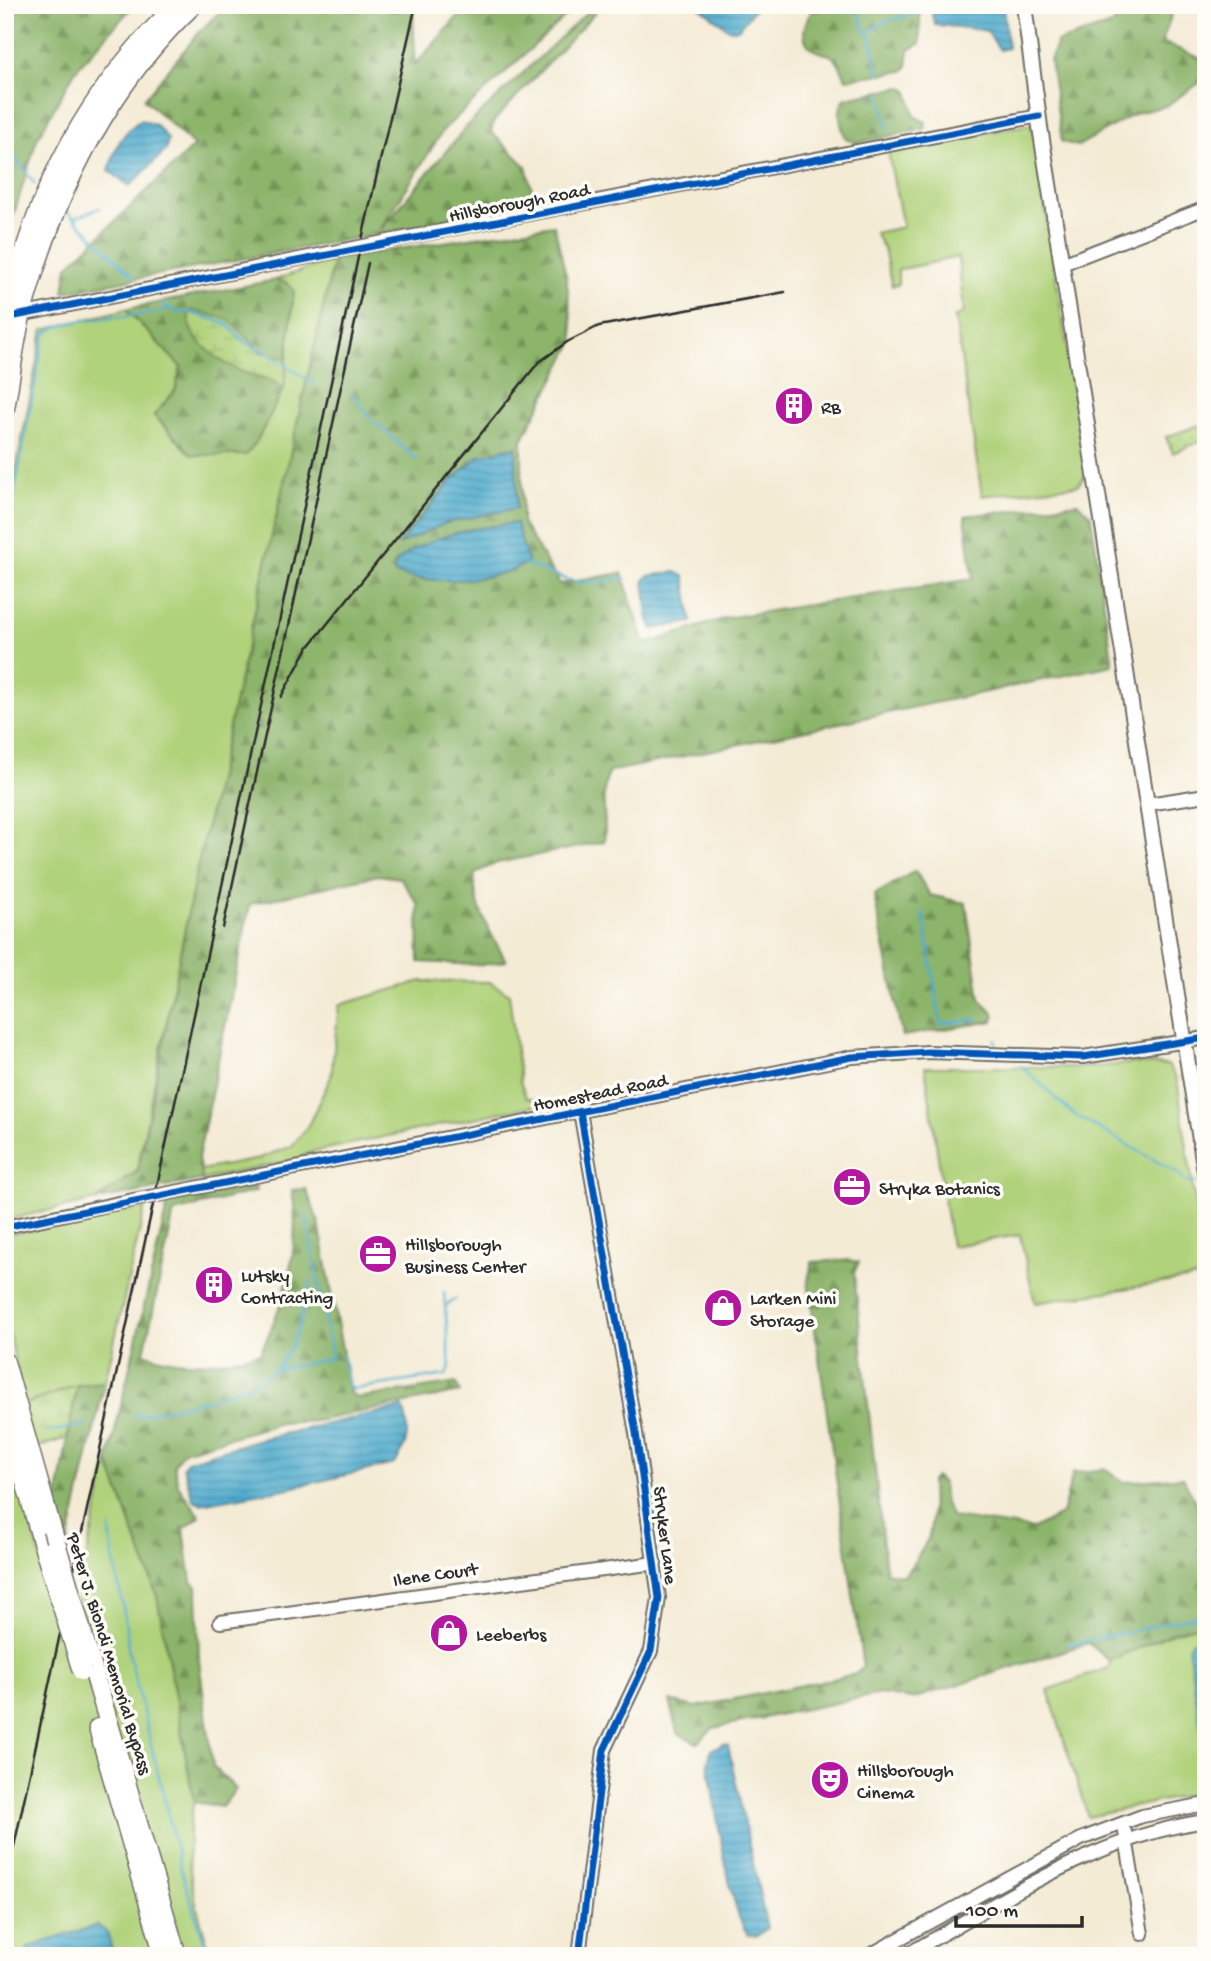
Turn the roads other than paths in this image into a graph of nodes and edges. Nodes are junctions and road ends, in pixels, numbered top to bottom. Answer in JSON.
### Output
{"nodes":[{"id":1,"x":177,"y":5,"type":"edge"},
{"id":2,"x":193,"y":5,"type":"edge"},
{"id":3,"x":1024,"y":5,"type":"edge"},
{"id":4,"x":1039,"y":116,"type":"junction"},
{"id":5,"x":1206,"y":208,"type":"edge"},
{"id":6,"x":1062,"y":264,"type":"junction"},
{"id":7,"x":10,"y":321,"type":"edge"},
{"id":8,"x":5,"y":408,"type":"edge"},
{"id":9,"x":1206,"y":795,"type":"edge"},
{"id":10,"x":1147,"y":804,"type":"junction"},
{"id":11,"x":1206,"y":1038,"type":"edge"},
{"id":12,"x":1185,"y":1043,"type":"junction"},
{"id":13,"x":580,"y":1111,"type":"junction"},
{"id":14,"x":1206,"y":1178,"type":"edge"},
{"id":15,"x":5,"y":1227,"type":"edge"},
{"id":16,"x":5,"y":1362,"type":"edge"},
{"id":17,"x":5,"y":1411,"type":"edge"},
{"id":18,"x":655,"y":1563,"type":"junction"},
{"id":19,"x":220,"y":1622,"type":"dead end"},
{"id":20,"x":86,"y":1665,"type":"junction"},
{"id":21,"x":1206,"y":1804,"type":"edge"},
{"id":22,"x":1206,"y":1821,"type":"edge"},
{"id":23,"x":1123,"y":1822,"type":"junction"},
{"id":24,"x":1126,"y":1839,"type":"junction"},
{"id":25,"x":1142,"y":1934,"type":"dead end"},
{"id":26,"x":164,"y":1956,"type":"edge"},
{"id":27,"x":177,"y":1956,"type":"edge"},
{"id":28,"x":579,"y":1956,"type":"edge"},
{"id":29,"x":868,"y":1956,"type":"edge"},
{"id":30,"x":904,"y":1956,"type":"edge"}],
"edges":[{"from":1,"to":7,"type":"highway"},
{"from":2,"to":7,"type":"highway"},
{"from":3,"to":4,"type":"main road"},
{"from":4,"to":6,"type":"main road"},
{"from":4,"to":7,"type":"street","name":"Hillsborough Road","bridge":true},
{"from":5,"to":6,"type":"street"},
{"from":6,"to":10,"type":"main road"},
{"from":7,"to":8,"type":"highway"},
{"from":9,"to":10,"type":"street"},
{"from":10,"to":12,"type":"main road"},
{"from":11,"to":12,"type":"street","name":"Homestead Road"},
{"from":12,"to":13,"type":"street","name":"Homestead Road"},
{"from":12,"to":14,"type":"main road"},
{"from":13,"to":15,"type":"street","name":"Homestead Road","bridge":true},
{"from":13,"to":18,"type":"street","name":"Stryker Lane"},
{"from":16,"to":20,"type":"highway","name":"Peter J. Biondi Memorial Bypass","bridge":true},
{"from":17,"to":20,"type":"highway","name":"Peter J. Biondi Memorial Bypass","bridge":true},
{"from":18,"to":19,"type":"street","name":"Ilene Court"},
{"from":18,"to":28,"type":"street","name":"Stryker Lane"},
{"from":20,"to":26,"type":"highway","name":"Peter J. Biondi Memorial Bypass"},
{"from":20,"to":27,"type":"highway","name":"Peter J. Biondi Memorial Bypass"},
{"from":21,"to":23,"type":"street"},
{"from":22,"to":24,"type":"street"},
{"from":23,"to":24,"type":"street"},
{"from":23,"to":29,"type":"street"},
{"from":24,"to":25,"type":"street"},
{"from":24,"to":30,"type":"street"}]}
